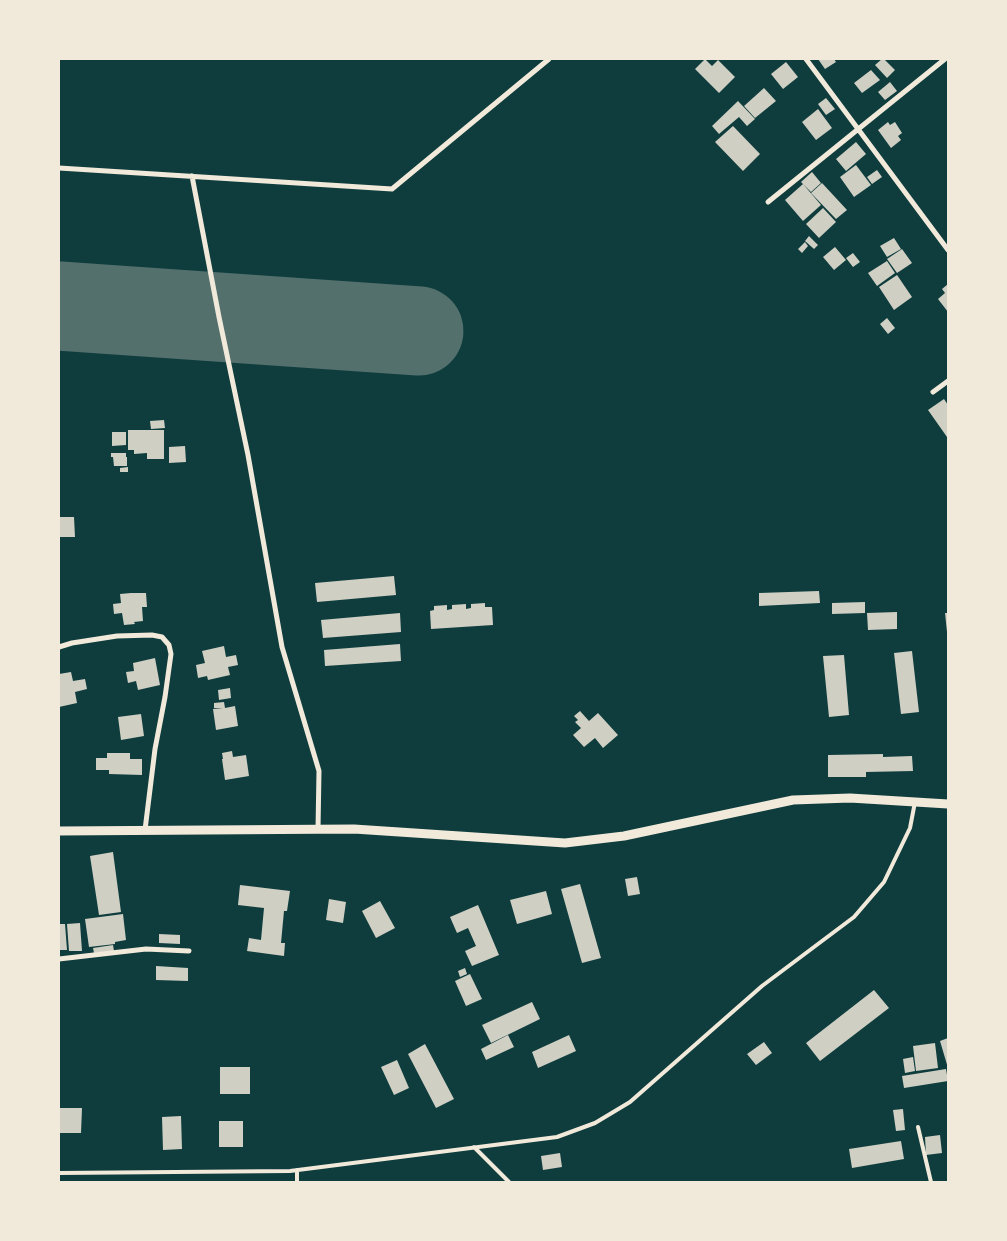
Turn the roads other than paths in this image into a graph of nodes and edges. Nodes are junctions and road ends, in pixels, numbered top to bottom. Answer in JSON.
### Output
{"nodes":[{"id":1,"x":549,"y":59,"type":"edge"},
{"id":2,"x":806,"y":59,"type":"edge"},
{"id":3,"x":945,"y":59,"type":"edge"},
{"id":4,"x":859,"y":129,"type":"junction"},
{"id":5,"x":59,"y":168,"type":"edge"},
{"id":6,"x":192,"y":176,"type":"junction"},
{"id":7,"x":768,"y":202,"type":"dead end"},
{"id":8,"x":948,"y":250,"type":"edge"},
{"id":9,"x":948,"y":381,"type":"edge"},
{"id":10,"x":933,"y":392,"type":"dead end"},
{"id":11,"x":59,"y":646,"type":"edge"},
{"id":12,"x":915,"y":802,"type":"junction"},
{"id":13,"x":948,"y":804,"type":"edge"},
{"id":14,"x":318,"y":829,"type":"junction"},
{"id":15,"x":145,"y":830,"type":"junction"},
{"id":16,"x":59,"y":831,"type":"edge"},
{"id":17,"x":189,"y":951,"type":"dead end"},
{"id":18,"x":59,"y":959,"type":"edge"},
{"id":19,"x":918,"y":1127,"type":"dead end"},
{"id":20,"x":474,"y":1147,"type":"junction"},
{"id":21,"x":297,"y":1170,"type":"junction"},
{"id":22,"x":59,"y":1173,"type":"edge"},
{"id":23,"x":297,"y":1182,"type":"edge"},
{"id":24,"x":510,"y":1182,"type":"edge"},
{"id":25,"x":931,"y":1182,"type":"edge"}],
"edges":[{"from":1,"to":6,"type":"street"},
{"from":2,"to":4,"type":"street"},
{"from":3,"to":4,"type":"street"},
{"from":4,"to":7,"type":"street"},
{"from":4,"to":8,"type":"street"},
{"from":5,"to":6,"type":"street"},
{"from":6,"to":14,"type":"street"},
{"from":9,"to":10,"type":"street"},
{"from":11,"to":15,"type":"street"},
{"from":12,"to":13,"type":"street"},
{"from":12,"to":14,"type":"street"},
{"from":12,"to":20,"type":"lane"},
{"from":14,"to":15,"type":"street"},
{"from":15,"to":16,"type":"street"},
{"from":17,"to":18,"type":"street"},
{"from":19,"to":25,"type":"lane"},
{"from":20,"to":21,"type":"lane"},
{"from":20,"to":24,"type":"lane"},
{"from":21,"to":22,"type":"lane"},
{"from":21,"to":23,"type":"lane"}]}
